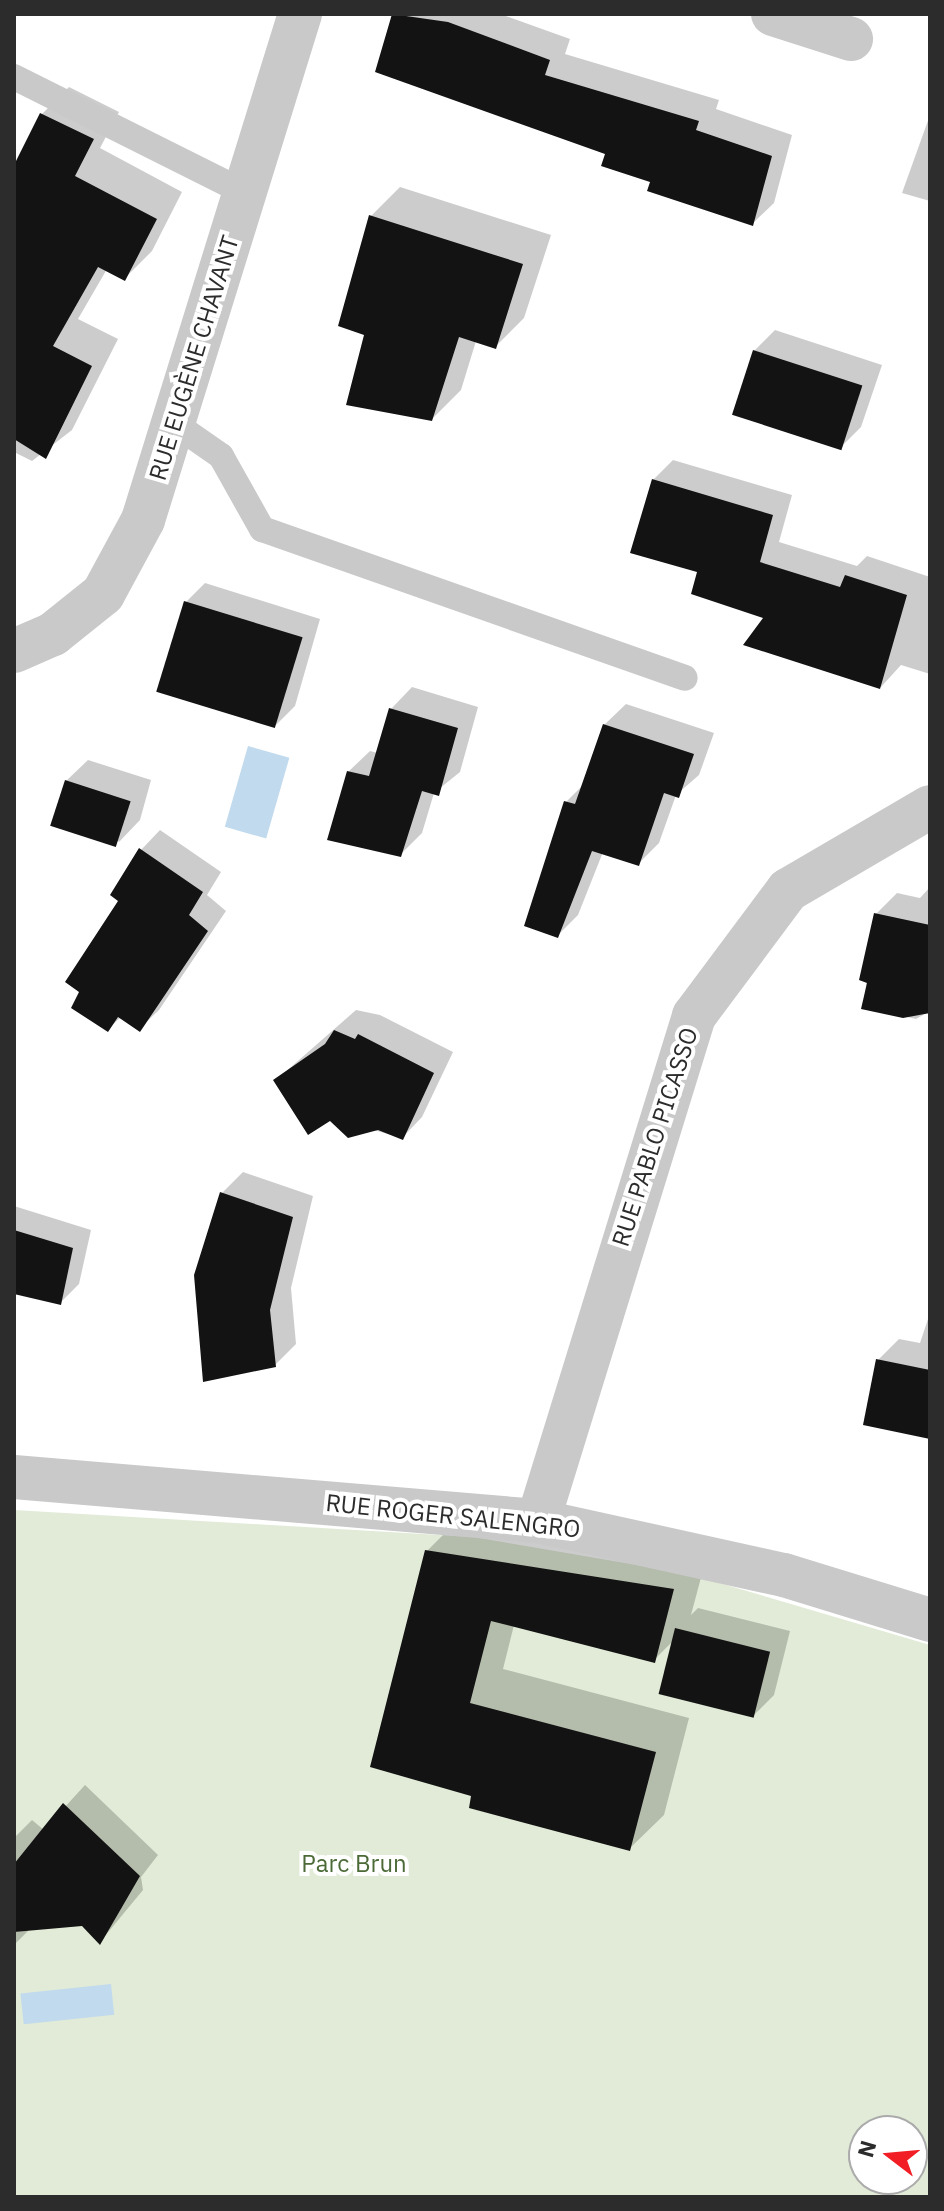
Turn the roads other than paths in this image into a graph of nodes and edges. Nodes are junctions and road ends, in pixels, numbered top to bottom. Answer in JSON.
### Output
{"nodes":[{"id":1,"x":300,"y":14,"type":"edge"},
{"id":2,"x":773,"y":14,"type":"edge"},
{"id":3,"x":851,"y":39,"type":"dead end"},
{"id":4,"x":14,"y":77,"type":"edge"},
{"id":5,"x":246,"y":193,"type":"junction"},
{"id":6,"x":175,"y":424,"type":"junction"},
{"id":7,"x":14,"y":651,"type":"edge"},
{"id":8,"x":684,"y":678,"type":"dead end"},
{"id":9,"x":930,"y":807,"type":"edge"},
{"id":10,"x":14,"y":1477,"type":"edge"},
{"id":11,"x":538,"y":1521,"type":"junction"},
{"id":12,"x":930,"y":1620,"type":"edge"}],
"edges":[{"from":1,"to":5,"type":"street","name":"RUE EUGÈNE CHAVANT"},
{"from":2,"to":3,"type":"street"},
{"from":4,"to":5,"type":"lane"},
{"from":5,"to":6,"type":"street","name":"RUE EUGÈNE CHAVANT"},
{"from":6,"to":7,"type":"street","name":"RUE EUGÈNE CHAVANT"},
{"from":6,"to":8,"type":"lane"},
{"from":9,"to":11,"type":"street","name":"RUE PABLO PICASSO"},
{"from":10,"to":11,"type":"street","name":"RUE ROGER SALENGRO"},
{"from":11,"to":12,"type":"street","name":"RUE ROGER SALENGRO"}]}
